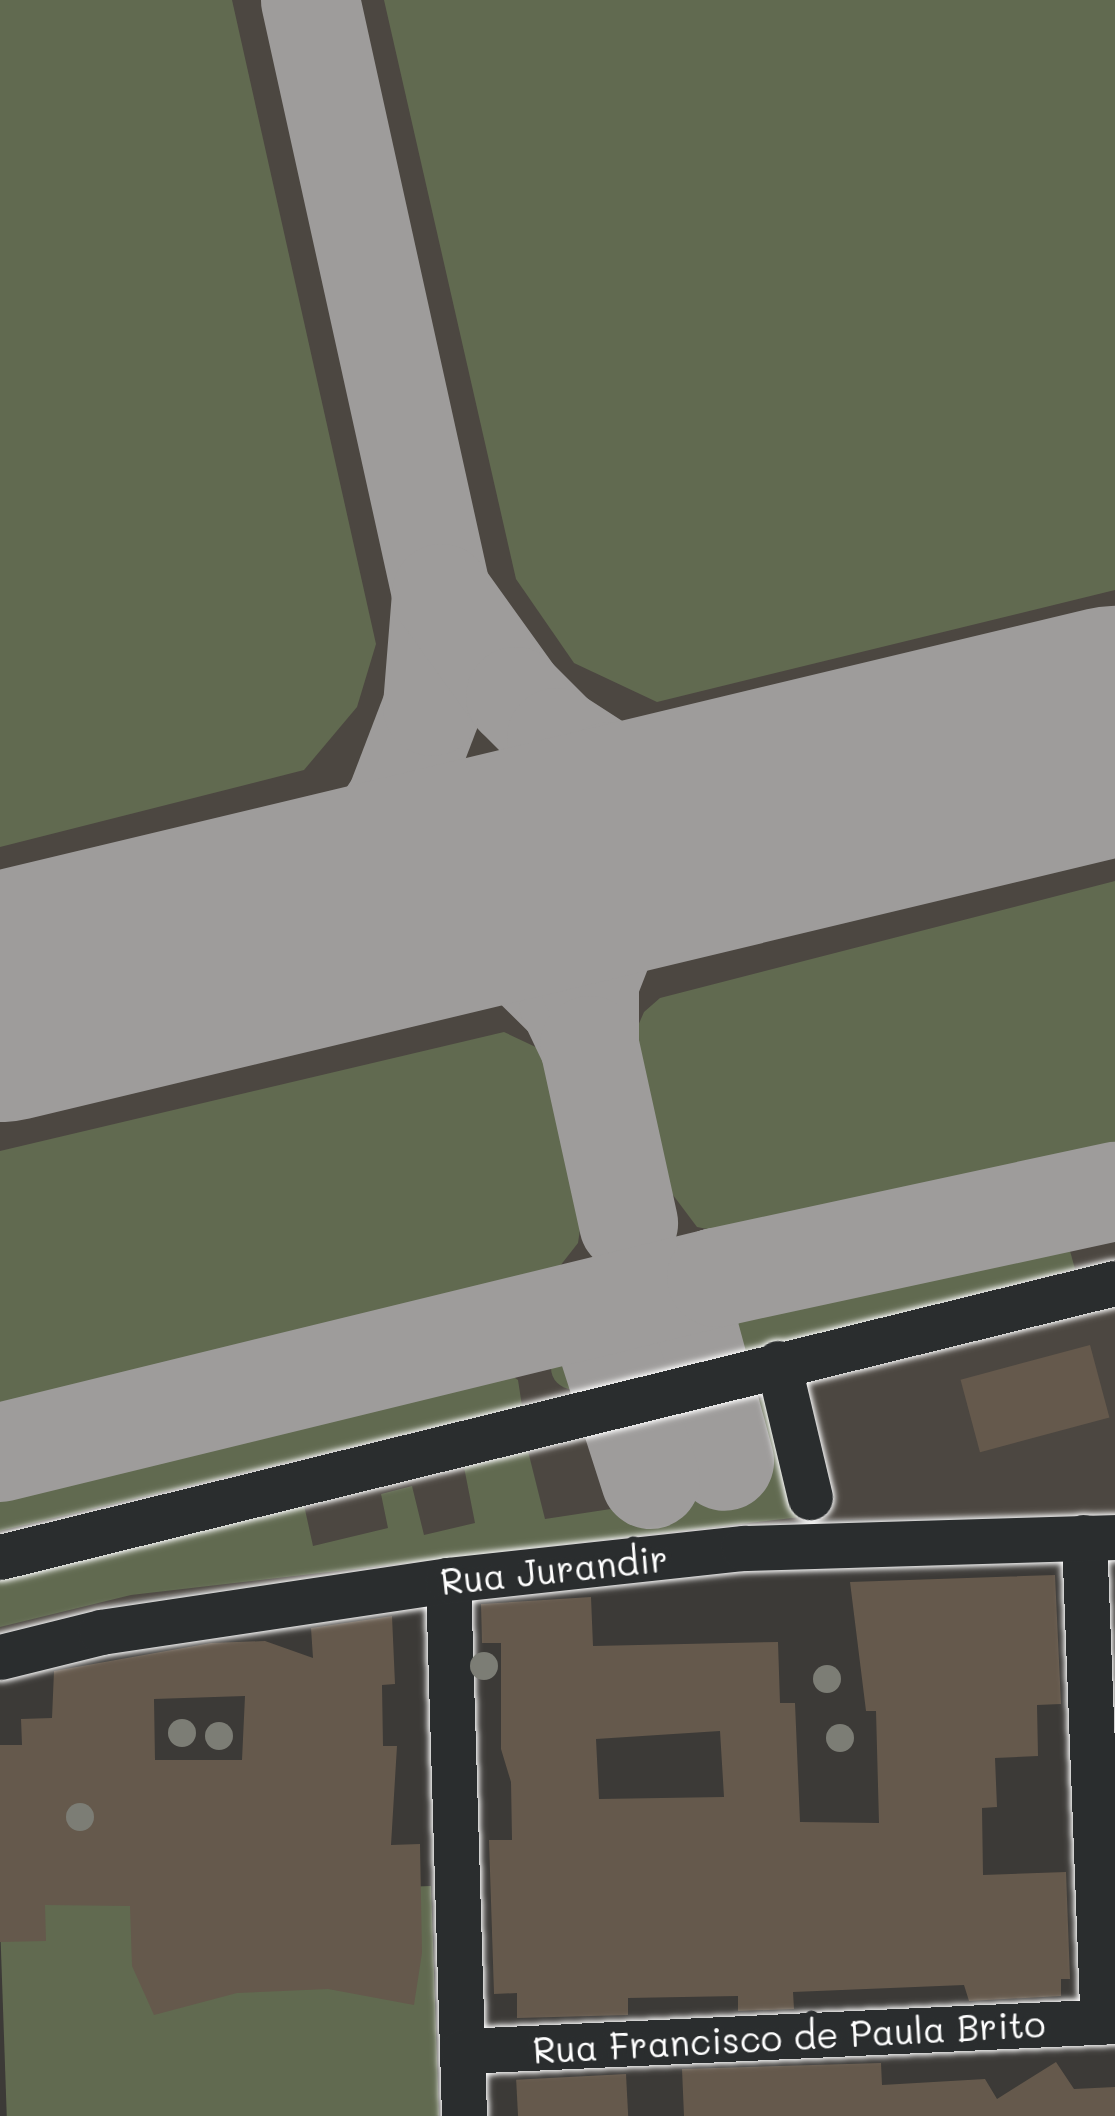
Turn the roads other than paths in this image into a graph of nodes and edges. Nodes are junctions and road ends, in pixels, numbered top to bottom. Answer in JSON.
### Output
{"nodes":[{"id":1,"x":1115,"y":1283,"type":"edge"},
{"id":2,"x":778,"y":1363,"type":"junction"},
{"id":3,"x":810,"y":1497,"type":"dead end"},
{"id":4,"x":1099,"y":1537,"type":"edge"},
{"id":5,"x":0,"y":1556,"type":"edge"},
{"id":6,"x":448,"y":1580,"type":"junction"},
{"id":7,"x":0,"y":1657,"type":"edge"},
{"id":8,"x":1109,"y":2022,"type":"edge"},
{"id":9,"x":463,"y":2051,"type":"junction"},
{"id":10,"x":464,"y":2116,"type":"edge"}],
"edges":[{"from":1,"to":2,"type":"street"},
{"from":2,"to":3,"type":"street"},
{"from":2,"to":5,"type":"street"},
{"from":4,"to":6,"type":"street","name":"Rua Jurandir"},
{"from":4,"to":8,"type":"street"},
{"from":6,"to":7,"type":"street","name":"Rua Jurandir"},
{"from":6,"to":9,"type":"street"},
{"from":8,"to":9,"type":"street","name":"Rua Francisco de Paula Brito"},
{"from":9,"to":10,"type":"street"}]}
